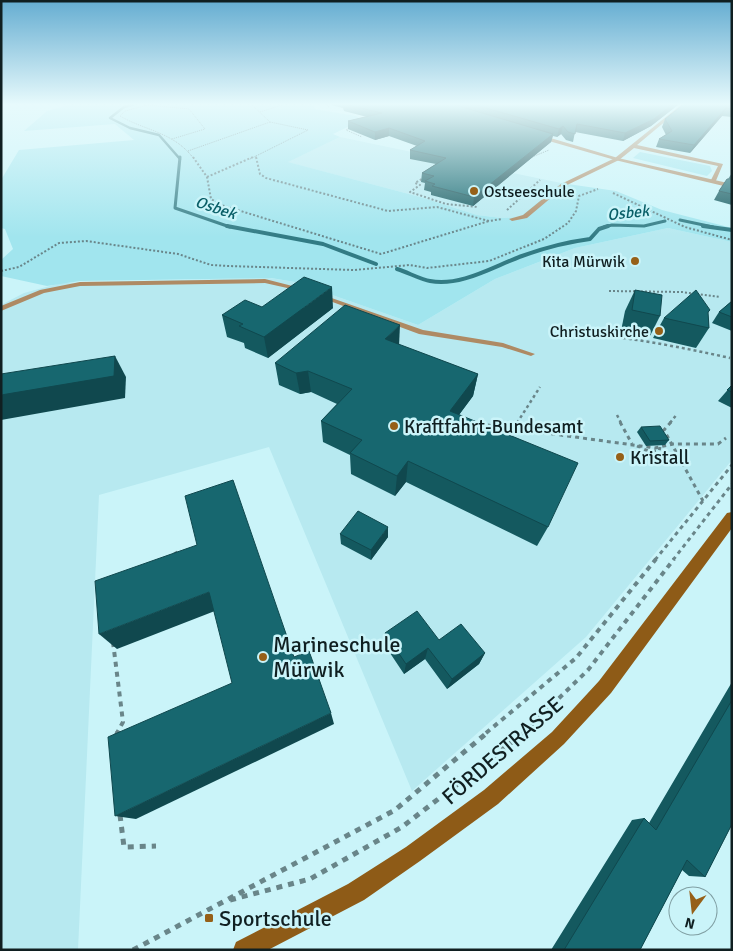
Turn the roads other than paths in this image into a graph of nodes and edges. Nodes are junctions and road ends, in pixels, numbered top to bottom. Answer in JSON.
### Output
{"nodes":[{"id":1,"x":581,"y":148,"type":"edge"},
{"id":2,"x":631,"y":148,"type":"edge"},
{"id":3,"x":646,"y":148,"type":"edge"},
{"id":4,"x":617,"y":159,"type":"junction"},
{"id":5,"x":713,"y":182,"type":"junction"},
{"id":6,"x":732,"y":186,"type":"edge"},
{"id":7,"x":512,"y":219,"type":"road end"},
{"id":8,"x":1,"y":309,"type":"edge"},
{"id":9,"x":531,"y":354,"type":"dead end"},
{"id":10,"x":732,"y":518,"type":"edge"},
{"id":11,"x":244,"y":950,"type":"edge"}],
"edges":[{"from":1,"to":4,"type":"street"},
{"from":2,"to":4,"type":"street"},
{"from":3,"to":5,"type":"street"},
{"from":4,"to":5,"type":"street"},
{"from":4,"to":7,"type":"street"},
{"from":5,"to":6,"type":"street"},
{"from":8,"to":9,"type":"lane"},
{"from":10,"to":11,"type":"main road","name":"FÖRDESTRASSE"}]}
